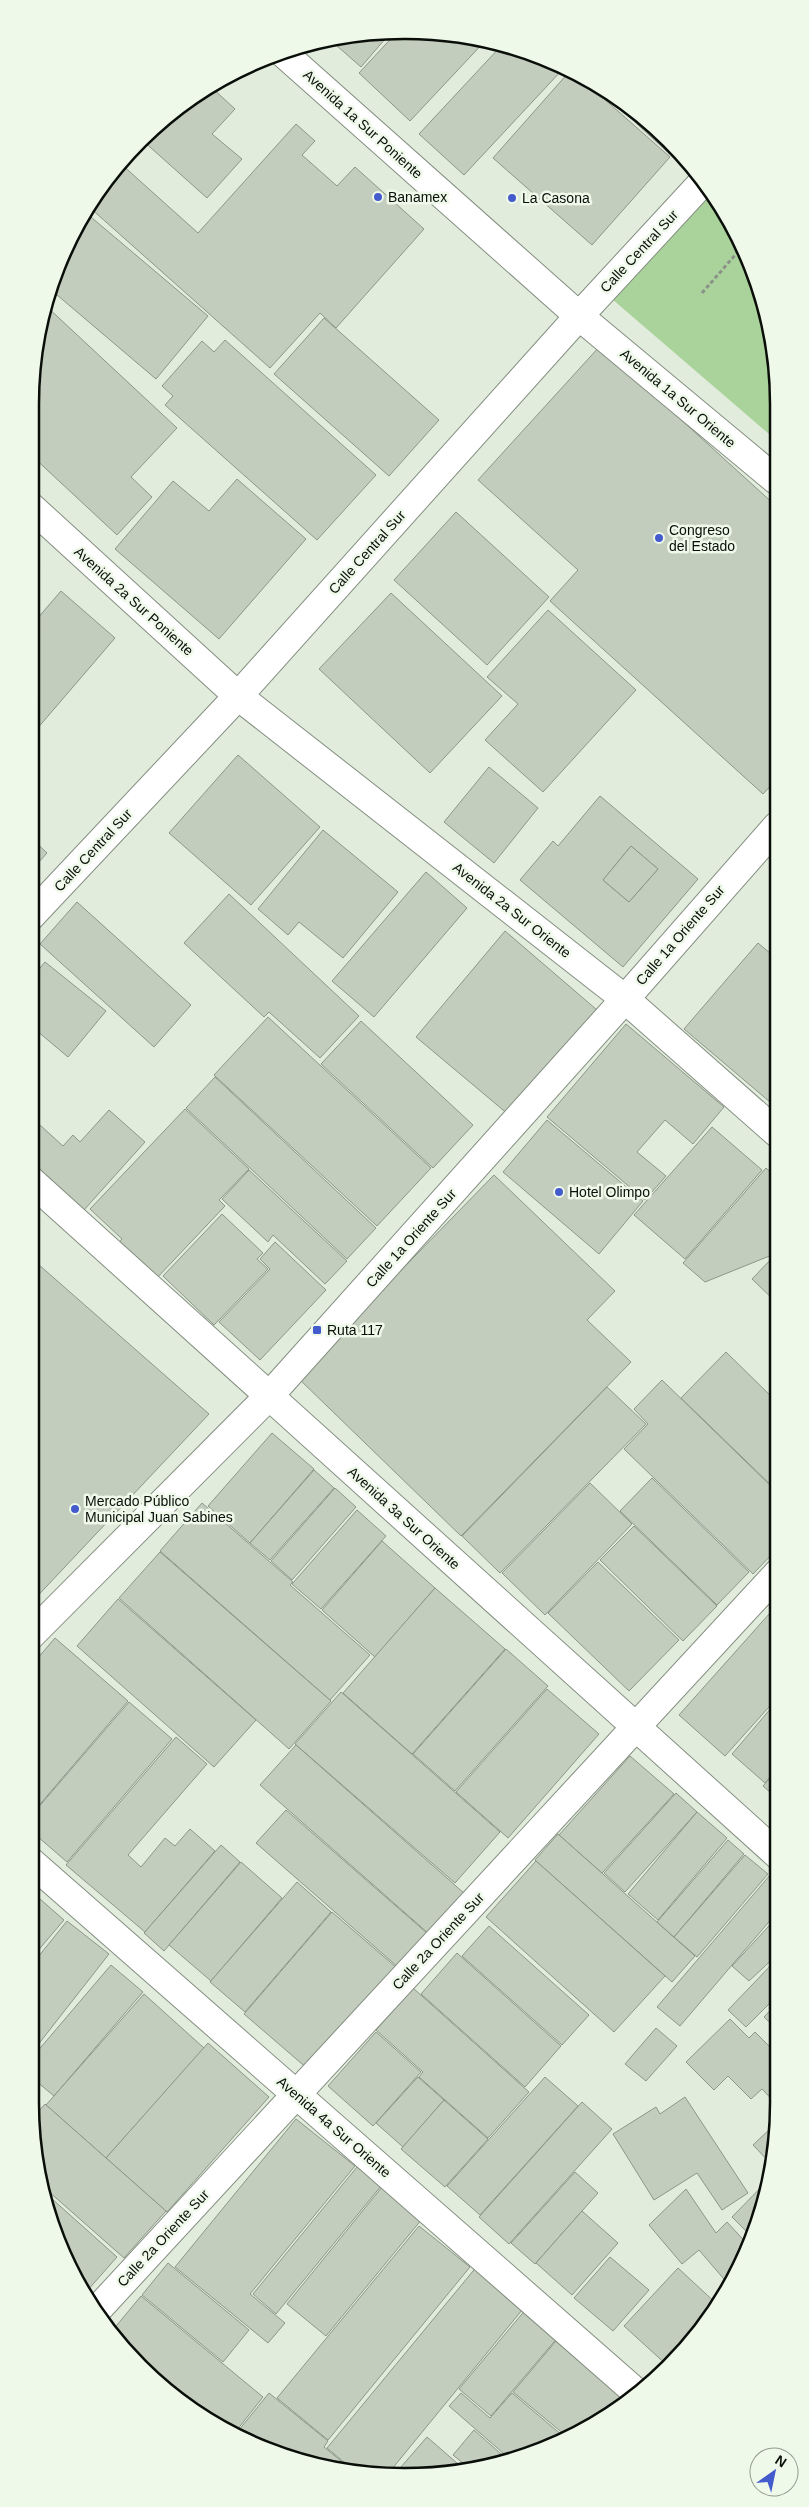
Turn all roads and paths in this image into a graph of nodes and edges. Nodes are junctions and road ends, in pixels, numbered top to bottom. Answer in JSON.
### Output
{"nodes":[{"id":1,"x":288,"y":58,"type":"edge"},
{"id":2,"x":698,"y":187,"type":"edge"},
{"id":3,"x":737,"y":253,"type":"edge"},
{"id":4,"x":702,"y":293,"type":"dead end"},
{"id":5,"x":579,"y":316,"type":"junction"},
{"id":6,"x":770,"y":475,"type":"edge"},
{"id":7,"x":39,"y":514,"type":"edge"},
{"id":8,"x":238,"y":696,"type":"junction"},
{"id":9,"x":770,"y":834,"type":"edge"},
{"id":10,"x":39,"y":907,"type":"edge"},
{"id":11,"x":625,"y":998,"type":"junction"},
{"id":12,"x":770,"y":1127,"type":"edge"},
{"id":13,"x":39,"y":1188,"type":"edge"},
{"id":14,"x":269,"y":1396,"type":"junction"},
{"id":15,"x":770,"y":1582,"type":"edge"},
{"id":16,"x":39,"y":1627,"type":"edge"},
{"id":17,"x":636,"y":1727,"type":"junction"},
{"id":18,"x":770,"y":1849,"type":"edge"},
{"id":19,"x":39,"y":1869,"type":"edge"},
{"id":20,"x":296,"y":2094,"type":"junction"},
{"id":21,"x":100,"y":2306,"type":"edge"},
{"id":22,"x":632,"y":2389,"type":"edge"}],
"edges":[{"from":1,"to":5,"type":"street","name":"Avenida 1a Sur Poniente"},
{"from":2,"to":5,"type":"street","name":"Calle Central Sur"},
{"from":3,"to":4,"type":"path"},
{"from":5,"to":6,"type":"street","name":"Avenida 1a Sur Oriente"},
{"from":5,"to":8,"type":"street","name":"Calle Central Sur"},
{"from":7,"to":8,"type":"street","name":"Avenida 2a Sur Poniente"},
{"from":8,"to":10,"type":"street","name":"Calle Central Sur"},
{"from":8,"to":11,"type":"street","name":"Avenida 2a Sur Oriente"},
{"from":9,"to":11,"type":"street","name":"Calle 1a Oriente Sur"},
{"from":11,"to":12,"type":"street","name":"Avenida 2a Sur Oriente"},
{"from":11,"to":14,"type":"street","name":"Calle 1a Oriente Sur"},
{"from":13,"to":14,"type":"street","name":"Avenida 3a Sur Oriente"},
{"from":14,"to":16,"type":"street","name":"Calle 1a Oriente Sur"},
{"from":14,"to":17,"type":"street","name":"Avenida 3a Sur Oriente"},
{"from":15,"to":17,"type":"street","name":"Calle 2a Oriente Sur"},
{"from":17,"to":18,"type":"street","name":"Avenida 3a Sur Oriente"},
{"from":17,"to":20,"type":"street","name":"Calle 2a Oriente Sur"},
{"from":19,"to":20,"type":"street","name":"Avenida 4a Sur Oriente"},
{"from":20,"to":21,"type":"street","name":"Calle 2a Oriente Sur"},
{"from":20,"to":22,"type":"street","name":"Avenida 4a Sur Oriente"}]}
